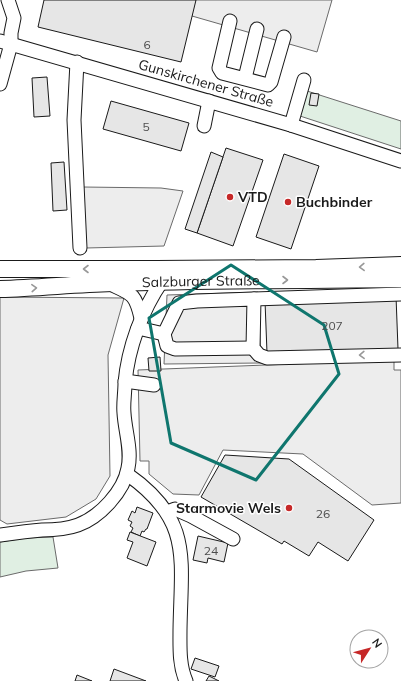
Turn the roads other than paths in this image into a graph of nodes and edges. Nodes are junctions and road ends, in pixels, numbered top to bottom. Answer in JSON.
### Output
{"nodes":[{"id":1,"x":8,"y":0,"type":"edge"},
{"id":2,"x":230,"y":21,"type":"dead end"},
{"id":3,"x":257,"y":29,"type":"dead end"},
{"id":4,"x":284,"y":37,"type":"dead end"},
{"id":5,"x":6,"y":42,"type":"edge"},
{"id":6,"x":77,"y":62,"type":"junction"},
{"id":7,"x":245,"y":78,"type":"junction"},
{"id":8,"x":304,"y":80,"type":"dead end"},
{"id":9,"x":0,"y":84,"type":"edge"},
{"id":10,"x":209,"y":101,"type":"junction"},
{"id":11,"x":291,"y":125,"type":"junction"},
{"id":12,"x":204,"y":126,"type":"dead end"},
{"id":13,"x":401,"y":161,"type":"edge"},
{"id":14,"x":80,"y":248,"type":"dead end"},
{"id":15,"x":401,"y":265,"type":"edge"},
{"id":16,"x":3,"y":267,"type":"edge"},
{"id":17,"x":401,"y":279,"type":"edge"},
{"id":18,"x":162,"y":281,"type":"junction"},
{"id":19,"x":108,"y":283,"type":"junction"},
{"id":20,"x":0,"y":289,"type":"edge"},
{"id":21,"x":401,"y":294,"type":"edge"},
{"id":22,"x":254,"y":299,"type":"junction"},
{"id":23,"x":140,"y":323,"type":"junction"},
{"id":24,"x":164,"y":334,"type":"junction"},
{"id":25,"x":253,"y":348,"type":"junction"},
{"id":26,"x":401,"y":355,"type":"edge"},
{"id":27,"x":126,"y":381,"type":"junction"},
{"id":28,"x":154,"y":385,"type":"dead end"},
{"id":29,"x":127,"y":474,"type":"junction"},
{"id":30,"x":167,"y":512,"type":"junction"},
{"id":31,"x":0,"y":535,"type":"edge"},
{"id":32,"x":233,"y":540,"type":"dead end"},
{"id":33,"x":186,"y":681,"type":"edge"}],
"edges":[{"from":1,"to":5,"type":"street"},
{"from":2,"to":7,"type":"street"},
{"from":3,"to":7,"type":"street"},
{"from":4,"to":7,"type":"street"},
{"from":5,"to":6,"type":"street","name":"Gunskirchener Straße"},
{"from":5,"to":9,"type":"street"},
{"from":6,"to":10,"type":"street","name":"Gunskirchener Straße"},
{"from":6,"to":14,"type":"street"},
{"from":8,"to":11,"type":"street"},
{"from":10,"to":11,"type":"street","name":"Gunskirchener Straße"},
{"from":10,"to":12,"type":"street"},
{"from":11,"to":13,"type":"street","name":"Gunskirchener Straße"},
{"from":15,"to":16,"type":"main road","name":"Salzburger Straße","one_way":true},
{"from":18,"to":17,"type":"main road","name":"Salzburger Straße","one_way":true},
{"from":18,"to":19,"type":"main road","name":"Salzburger Straße"},
{"from":18,"to":23,"type":"street"},
{"from":20,"to":19,"type":"main road","name":"Salzburger Straße","one_way":true},
{"from":19,"to":23,"type":"street"},
{"from":21,"to":22,"type":"street"},
{"from":22,"to":24,"type":"street"},
{"from":22,"to":25,"type":"street"},
{"from":23,"to":24,"type":"street"},
{"from":23,"to":27,"type":"street"},
{"from":24,"to":25,"type":"street"},
{"from":26,"to":25,"type":"street","one_way":true},
{"from":27,"to":28,"type":"street"},
{"from":27,"to":29,"type":"street"},
{"from":29,"to":30,"type":"street"},
{"from":29,"to":31,"type":"street"},
{"from":30,"to":32,"type":"street"},
{"from":30,"to":33,"type":"street"}]}
